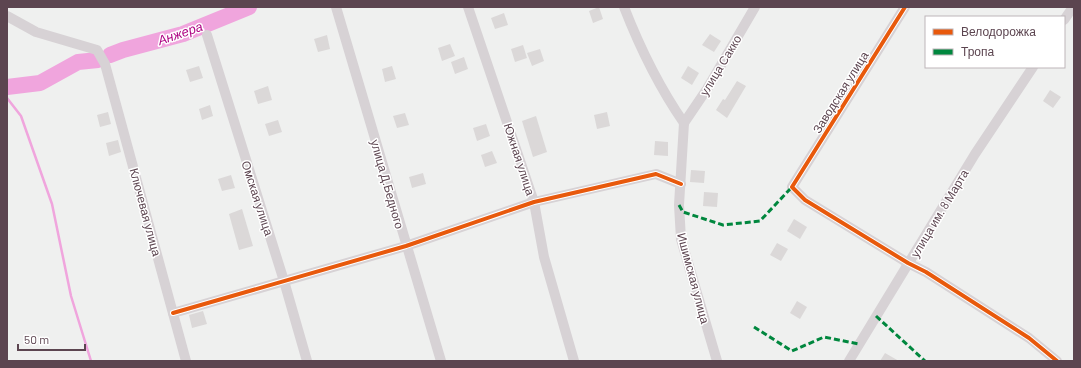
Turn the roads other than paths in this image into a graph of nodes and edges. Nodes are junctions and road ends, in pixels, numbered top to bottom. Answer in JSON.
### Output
{"nodes":[{"id":1,"x":336,"y":7,"type":"edge"},
{"id":2,"x":468,"y":7,"type":"edge"},
{"id":3,"x":624,"y":7,"type":"edge"},
{"id":4,"x":755,"y":7,"type":"edge"},
{"id":5,"x":905,"y":7,"type":"edge"},
{"id":6,"x":1073,"y":7,"type":"edge"},
{"id":7,"x":7,"y":16,"type":"edge"},
{"id":8,"x":1065,"y":19,"type":"edge"},
{"id":9,"x":207,"y":35,"type":"dead end"},
{"id":10,"x":1032,"y":68,"type":"edge"},
{"id":11,"x":684,"y":122,"type":"junction"},
{"id":12,"x":681,"y":184,"type":"junction"},
{"id":13,"x":534,"y":202,"type":"junction"},
{"id":14,"x":406,"y":246,"type":"junction"},
{"id":15,"x":908,"y":263,"type":"junction"},
{"id":16,"x":284,"y":281,"type":"junction"},
{"id":17,"x":173,"y":313,"type":"junction"},
{"id":18,"x":186,"y":361,"type":"edge"},
{"id":19,"x":306,"y":361,"type":"edge"},
{"id":20,"x":441,"y":361,"type":"edge"},
{"id":21,"x":574,"y":361,"type":"edge"},
{"id":22,"x":717,"y":361,"type":"edge"},
{"id":23,"x":849,"y":361,"type":"edge"},
{"id":24,"x":1057,"y":361,"type":"edge"}],
"edges":[{"from":1,"to":14,"type":"street","name":"улица Д.Бедного"},
{"from":2,"to":13,"type":"street","name":"Южная улица"},
{"from":3,"to":11,"type":"street"},
{"from":4,"to":11,"type":"street","name":"улица Сакко"},
{"from":5,"to":15,"type":"street","name":"Заводская улица"},
{"from":6,"to":8,"type":"street"},
{"from":7,"to":17,"type":"street","name":"Ключевая улица"},
{"from":9,"to":16,"type":"street","name":"Омская улица"},
{"from":10,"to":15,"type":"street","name":"улица им. 8 Марта"},
{"from":11,"to":12,"type":"street","name":"Ишимская улица"},
{"from":12,"to":13,"type":"street"},
{"from":12,"to":22,"type":"street","name":"Ишимская улица"},
{"from":13,"to":14,"type":"street"},
{"from":13,"to":21,"type":"street","name":"Южная улица"},
{"from":14,"to":16,"type":"street"},
{"from":14,"to":20,"type":"street","name":"улица Д.Бедного"},
{"from":15,"to":23,"type":"street","name":"улица им. 8 Марта"},
{"from":15,"to":24,"type":"street"},
{"from":16,"to":17,"type":"street"},
{"from":16,"to":19,"type":"street","name":"Омская улица"},
{"from":17,"to":18,"type":"street","name":"Ключевая улица"}]}
